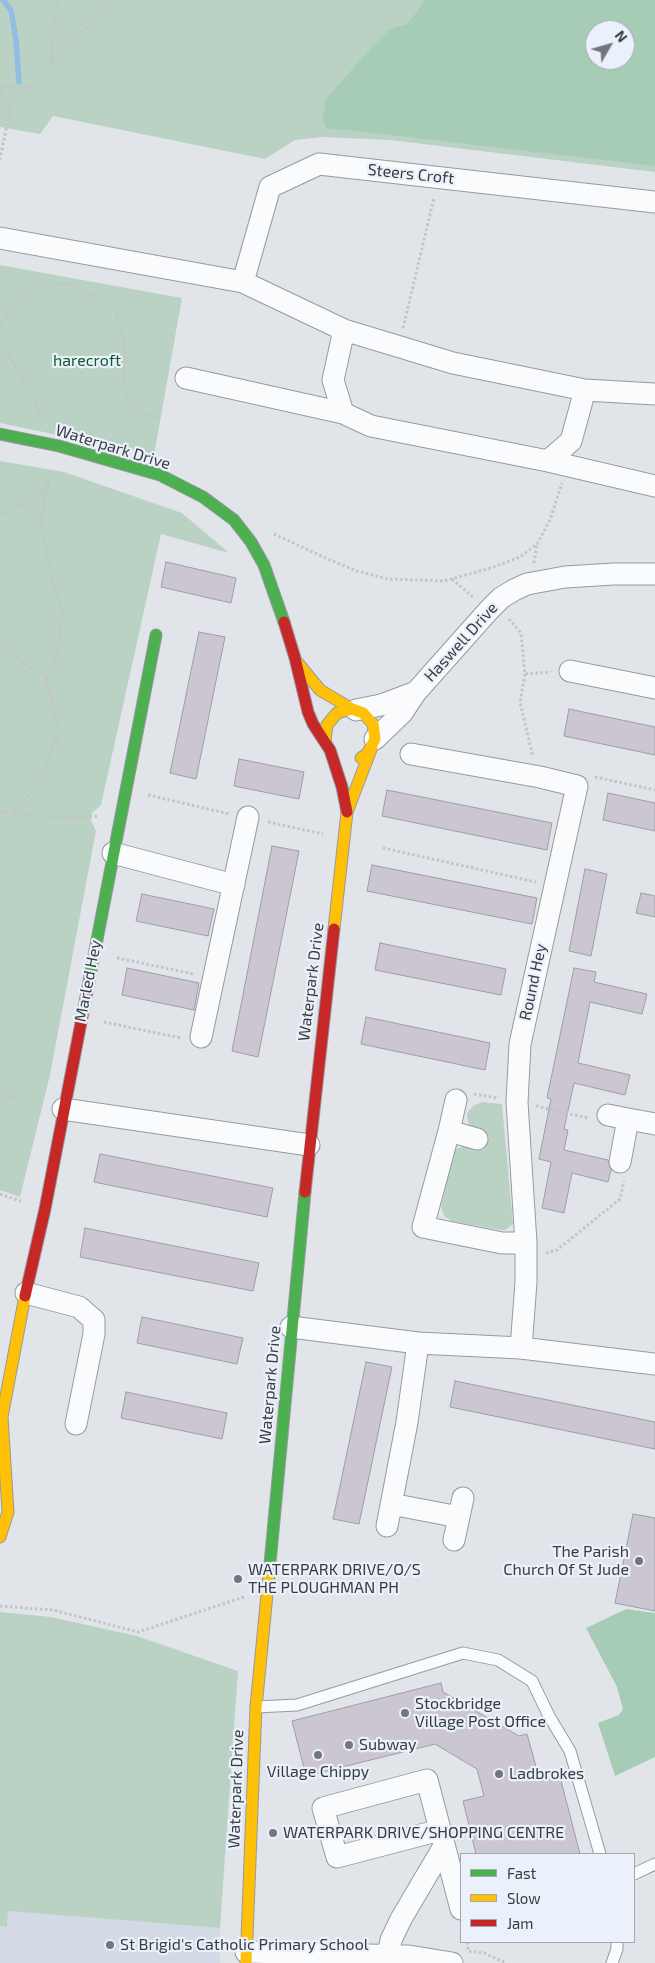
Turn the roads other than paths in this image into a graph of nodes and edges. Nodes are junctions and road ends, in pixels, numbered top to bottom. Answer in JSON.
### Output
{"nodes":[{"id":1,"x":655,"y":202,"type":"edge"},
{"id":2,"x":0,"y":238,"type":"edge"},
{"id":3,"x":243,"y":282,"type":"junction"},
{"id":4,"x":344,"y":330,"type":"junction"},
{"id":5,"x":186,"y":378,"type":"dead end"},
{"id":6,"x":586,"y":390,"type":"junction"},
{"id":7,"x":655,"y":394,"type":"edge"},
{"id":8,"x":343,"y":413,"type":"junction"},
{"id":9,"x":0,"y":434,"type":"edge"},
{"id":10,"x":557,"y":463,"type":"junction"},
{"id":11,"x":655,"y":486,"type":"edge"},
{"id":12,"x":655,"y":574,"type":"edge"},
{"id":13,"x":156,"y":636,"type":"dead end"},
{"id":14,"x":295,"y":658,"type":"junction"},
{"id":15,"x":570,"y":671,"type":"road end"},
{"id":16,"x":655,"y":688,"type":"edge"},
{"id":17,"x":416,"y":692,"type":"junction"},
{"id":18,"x":354,"y":710,"type":"junction"},
{"id":19,"x":374,"y":743,"type":"junction"},
{"id":20,"x":328,"y":745,"type":"junction"},
{"id":21,"x":411,"y":754,"type":"dead end"},
{"id":22,"x":347,"y":812,"type":"junction"},
{"id":23,"x":248,"y":818,"type":"dead end"},
{"id":24,"x":113,"y":853,"type":"junction"},
{"id":25,"x":234,"y":885,"type":"junction"},
{"id":26,"x":201,"y":1037,"type":"road end"},
{"id":27,"x":456,"y":1100,"type":"dead end"},
{"id":28,"x":63,"y":1109,"type":"junction"},
{"id":29,"x":655,"y":1124,"type":"edge"},
{"id":30,"x":449,"y":1131,"type":"junction"},
{"id":31,"x":477,"y":1139,"type":"dead end"},
{"id":32,"x":309,"y":1145,"type":"junction"},
{"id":33,"x":620,"y":1162,"type":"road end"},
{"id":34,"x":526,"y":1251,"type":"junction"},
{"id":35,"x":26,"y":1293,"type":"junction"},
{"id":36,"x":291,"y":1327,"type":"junction"},
{"id":37,"x":418,"y":1343,"type":"junction"},
{"id":38,"x":521,"y":1348,"type":"junction"},
{"id":39,"x":655,"y":1364,"type":"edge"},
{"id":40,"x":76,"y":1424,"type":"dead end"},
{"id":41,"x":391,"y":1504,"type":"junction"},
{"id":42,"x":387,"y":1526,"type":"dead end"},
{"id":43,"x":0,"y":1537,"type":"edge"},
{"id":44,"x":454,"y":1540,"type":"dead end"},
{"id":45,"x":256,"y":1707,"type":"junction"},
{"id":46,"x":442,"y":1838,"type":"junction"},
{"id":47,"x":600,"y":1853,"type":"edge"},
{"id":48,"x":655,"y":1864,"type":"edge"},
{"id":49,"x":635,"y":1874,"type":"edge"},
{"id":50,"x":460,"y":1905,"type":"edge"},
{"id":51,"x":617,"y":1943,"type":"edge"},
{"id":52,"x":398,"y":1955,"type":"junction"},
{"id":53,"x":246,"y":1958,"type":"edge"},
{"id":54,"x":352,"y":1959,"type":"edge"},
{"id":55,"x":452,"y":1963,"type":"edge"},
{"id":56,"x":612,"y":1963,"type":"edge"}],
"edges":[{"from":1,"to":3,"type":"street","name":"Steers Croft"},
{"from":2,"to":3,"type":"street"},
{"from":3,"to":4,"type":"street"},
{"from":4,"to":6,"type":"street"},
{"from":4,"to":8,"type":"street"},
{"from":5,"to":8,"type":"street"},
{"from":6,"to":7,"type":"street"},
{"from":6,"to":10,"type":"street"},
{"from":8,"to":10,"type":"street"},
{"from":9,"to":14,"type":"street","name":"Waterpark Drive"},
{"from":10,"to":11,"type":"street"},
{"from":12,"to":17,"type":"street","name":"Haswell Drive"},
{"from":13,"to":24,"type":"street","name":"Marled Hey"},
{"from":14,"to":18,"type":"street","name":"Waterpark Drive"},
{"from":14,"to":20,"type":"street","name":"Waterpark Drive"},
{"from":15,"to":16,"type":"street"},
{"from":17,"to":18,"type":"street","name":"Haswell Drive"},
{"from":17,"to":19,"type":"street","name":"Haswell Drive"},
{"from":18,"to":19,"type":"street","name":"Waterpark Drive"},
{"from":18,"to":20,"type":"street"},
{"from":19,"to":20,"type":"street","name":"Waterpark Drive"},
{"from":19,"to":22,"type":"street","name":"Waterpark Drive"},
{"from":20,"to":22,"type":"street","name":"Waterpark Drive"},
{"from":21,"to":34,"type":"street","name":"Round Hey"},
{"from":22,"to":32,"type":"street","name":"Waterpark Drive"},
{"from":23,"to":25,"type":"street"},
{"from":24,"to":25,"type":"street"},
{"from":24,"to":28,"type":"street","name":"Marled Hey"},
{"from":25,"to":26,"type":"street"},
{"from":27,"to":30,"type":"street"},
{"from":28,"to":32,"type":"street"},
{"from":28,"to":35,"type":"street","name":"Marled Hey"},
{"from":29,"to":33,"type":"street"},
{"from":30,"to":31,"type":"street"},
{"from":30,"to":34,"type":"street"},
{"from":32,"to":36,"type":"street","name":"Waterpark Drive"},
{"from":34,"to":38,"type":"street","name":"Round Hey"},
{"from":35,"to":40,"type":"street"},
{"from":35,"to":43,"type":"street","name":"Marled Hey"},
{"from":36,"to":37,"type":"street"},
{"from":36,"to":45,"type":"street","name":"Waterpark Drive"},
{"from":37,"to":38,"type":"street"},
{"from":37,"to":41,"type":"street"},
{"from":38,"to":39,"type":"street"},
{"from":41,"to":42,"type":"street"},
{"from":41,"to":44,"type":"street"},
{"from":45,"to":47,"type":"lane"},
{"from":45,"to":53,"type":"street","name":"Waterpark Drive"},
{"from":46,"to":46,"type":"street"},
{"from":46,"to":50,"type":"street"},
{"from":46,"to":52,"type":"street"},
{"from":48,"to":49,"type":"lane"},
{"from":51,"to":56,"type":"lane"},
{"from":52,"to":54,"type":"street"},
{"from":52,"to":55,"type":"street"},
{"from":53,"to":54,"type":"street"}]}
